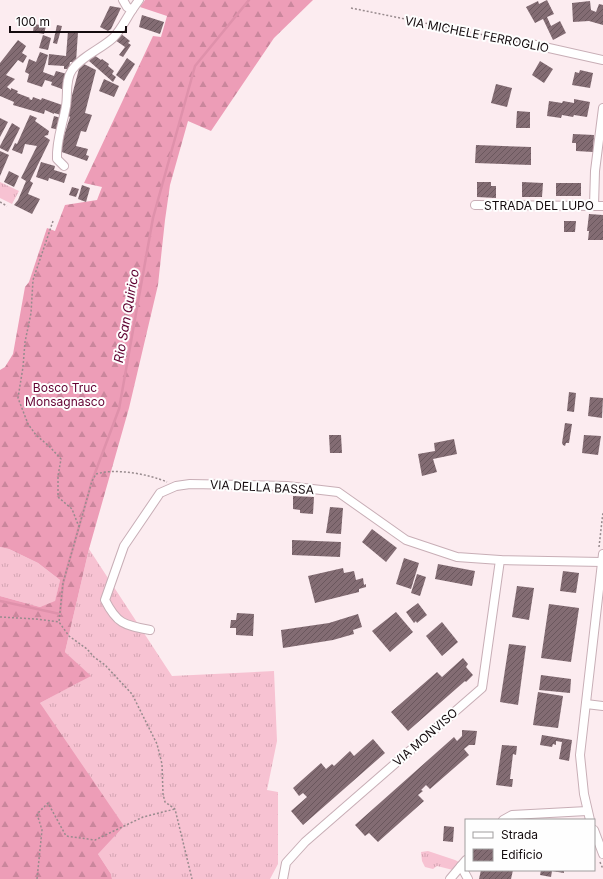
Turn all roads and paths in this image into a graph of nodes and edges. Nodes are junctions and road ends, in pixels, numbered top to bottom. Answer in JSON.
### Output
{"nodes":[{"id":1,"x":123,"y":0,"type":"edge"},
{"id":2,"x":139,"y":0,"type":"edge"},
{"id":3,"x":351,"y":8,"type":"dead end"},
{"id":4,"x":132,"y":10,"type":"junction"},
{"id":5,"x":531,"y":44,"type":"joint"},
{"id":6,"x":603,"y":60,"type":"edge"},
{"id":7,"x":603,"y":108,"type":"edge"},
{"id":8,"x":64,"y":166,"type":"dead end"},
{"id":9,"x":0,"y":202,"type":"edge"},
{"id":10,"x":475,"y":205,"type":"dead end"},
{"id":11,"x":7,"y":206,"type":"dead end"},
{"id":12,"x":594,"y":206,"type":"junction"},
{"id":13,"x":603,"y":206,"type":"edge"},
{"id":14,"x":53,"y":221,"type":"dead end"},
{"id":15,"x":176,"y":486,"type":"junction"},
{"id":16,"x":79,"y":526,"type":"junction"},
{"id":17,"x":602,"y":558,"type":"edge"},
{"id":18,"x":500,"y":560,"type":"junction"},
{"id":19,"x":0,"y":617,"type":"edge"},
{"id":20,"x":59,"y":622,"type":"junction"},
{"id":21,"x":150,"y":630,"type":"dead end"},
{"id":22,"x":586,"y":704,"type":"junction"},
{"id":23,"x":603,"y":706,"type":"edge"},
{"id":24,"x":175,"y":809,"type":"junction"},
{"id":25,"x":587,"y":811,"type":"junction"},
{"id":26,"x":505,"y":819,"type":"edge"},
{"id":27,"x":590,"y":819,"type":"edge"},
{"id":28,"x":595,"y":833,"type":"edge"},
{"id":29,"x":603,"y":854,"type":"edge"},
{"id":30,"x":463,"y":863,"type":"edge"},
{"id":31,"x":37,"y":879,"type":"edge"},
{"id":32,"x":192,"y":879,"type":"edge"},
{"id":33,"x":283,"y":879,"type":"edge"},
{"id":34,"x":450,"y":879,"type":"edge"}],
"edges":[{"from":1,"to":4,"type":"street"},
{"from":2,"to":4,"type":"street"},
{"from":3,"to":5,"type":"path","name":"VIA MICHELE FERROGLIO"},
{"from":4,"to":8,"type":"street"},
{"from":5,"to":6,"type":"street","name":"VIA MICHELE FERROGLIO"},
{"from":7,"to":12,"type":"street"},
{"from":9,"to":11,"type":"path"},
{"from":10,"to":12,"type":"street","name":"STRADA DEL LUPO"},
{"from":12,"to":13,"type":"street","name":"STRADA DEL LUPO"},
{"from":14,"to":16,"type":"path"},
{"from":15,"to":16,"type":"path"},
{"from":15,"to":18,"type":"street","name":"VIA DELLA BASSA"},
{"from":15,"to":21,"type":"street","name":"VIA DELLA BASSA"},
{"from":16,"to":20,"type":"path"},
{"from":17,"to":18,"type":"street","name":"VIA DELLA BASSA"},
{"from":17,"to":22,"type":"street"},
{"from":18,"to":33,"type":"street","name":"VIA MONVISO"},
{"from":19,"to":20,"type":"path"},
{"from":20,"to":24,"type":"path"},
{"from":22,"to":23,"type":"street"},
{"from":22,"to":25,"type":"street"},
{"from":24,"to":31,"type":"path"},
{"from":24,"to":32,"type":"path"},
{"from":25,"to":26,"type":"street"},
{"from":25,"to":27,"type":"street"},
{"from":28,"to":29,"type":"street"},
{"from":30,"to":34,"type":"street"}]}
